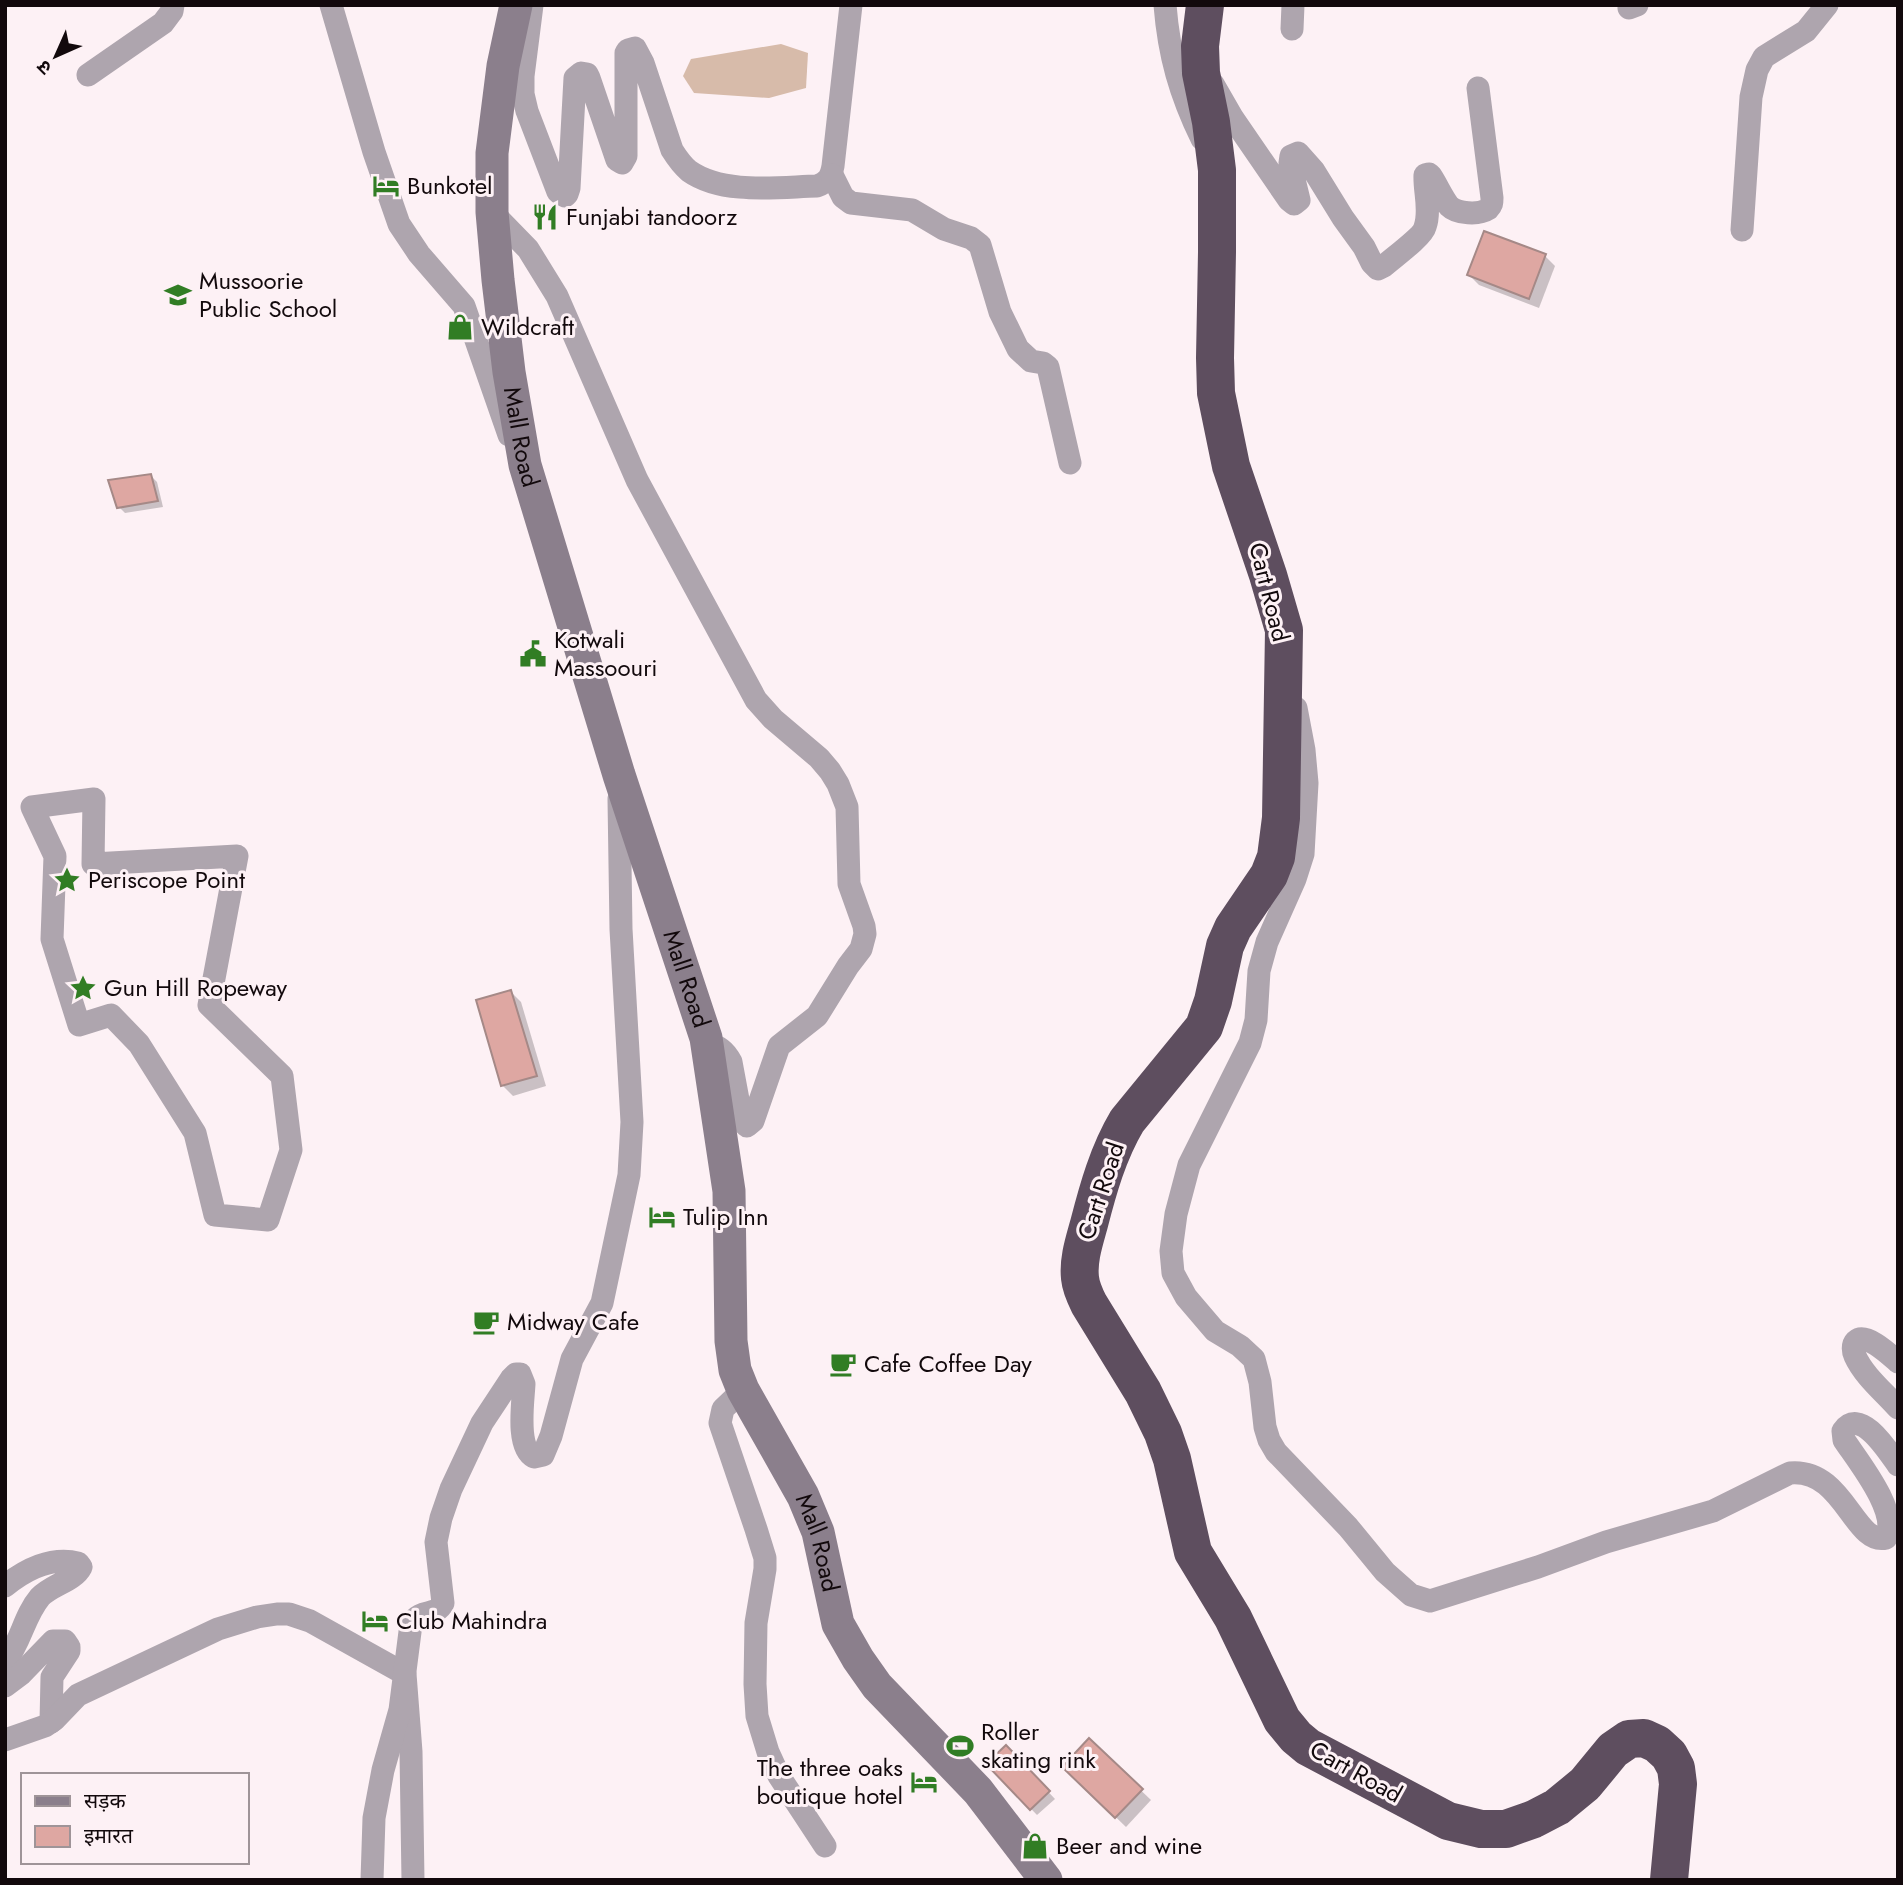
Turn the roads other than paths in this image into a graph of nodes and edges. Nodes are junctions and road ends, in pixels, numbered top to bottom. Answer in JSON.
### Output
{"nodes":[{"id":1,"x":173,"y":5,"type":"edge"},
{"id":2,"x":331,"y":5,"type":"edge"},
{"id":3,"x":516,"y":5,"type":"edge"},
{"id":4,"x":533,"y":5,"type":"edge"},
{"id":5,"x":851,"y":5,"type":"edge"},
{"id":6,"x":1165,"y":5,"type":"edge"},
{"id":7,"x":1205,"y":5,"type":"edge"},
{"id":8,"x":1293,"y":5,"type":"edge"},
{"id":9,"x":1827,"y":5,"type":"edge"},
{"id":10,"x":1292,"y":29,"type":"dead end"},
{"id":11,"x":1201,"y":63,"type":"junction"},
{"id":12,"x":88,"y":75,"type":"dead end"},
{"id":13,"x":1478,"y":88,"type":"dead end"},
{"id":14,"x":1217,"y":170,"type":"junction"},
{"id":15,"x":832,"y":175,"type":"junction"},
{"id":16,"x":492,"y":212,"type":"junction"},
{"id":17,"x":1742,"y":230,"type":"dead end"},
{"id":18,"x":1070,"y":463,"type":"dead end"},
{"id":19,"x":525,"y":465,"type":"junction"},
{"id":20,"x":1284,"y":676,"type":"junction"},
{"id":21,"x":619,"y":775,"type":"junction"},
{"id":22,"x":209,"y":1005,"type":"joint"},
{"id":23,"x":706,"y":1042,"type":"junction"},
{"id":24,"x":1898,"y":1362,"type":"edge"},
{"id":25,"x":743,"y":1390,"type":"junction"},
{"id":26,"x":1898,"y":1408,"type":"edge"},
{"id":27,"x":1898,"y":1465,"type":"edge"},
{"id":28,"x":5,"y":1587,"type":"edge"},
{"id":29,"x":5,"y":1662,"type":"edge"},
{"id":30,"x":405,"y":1674,"type":"junction"},
{"id":31,"x":5,"y":1686,"type":"edge"},
{"id":32,"x":51,"y":1722,"type":"junction"},
{"id":33,"x":5,"y":1740,"type":"edge"},
{"id":34,"x":825,"y":1846,"type":"dead end"},
{"id":35,"x":372,"y":1880,"type":"edge"},
{"id":36,"x":413,"y":1880,"type":"edge"},
{"id":37,"x":1046,"y":1880,"type":"edge"},
{"id":38,"x":1670,"y":1880,"type":"edge"}],
"edges":[{"from":1,"to":12,"type":"street"},
{"from":2,"to":19,"type":"street"},
{"from":3,"to":16,"type":"street","name":"Mall Road"},
{"from":4,"to":15,"type":"street"},
{"from":5,"to":15,"type":"street"},
{"from":6,"to":14,"type":"street"},
{"from":7,"to":11,"type":"highway","name":"Cart Road"},
{"from":8,"to":10,"type":"street"},
{"from":9,"to":17,"type":"street"},
{"from":11,"to":13,"type":"street"},
{"from":11,"to":14,"type":"highway","name":"Cart Road"},
{"from":14,"to":20,"type":"highway","name":"Cart Road"},
{"from":15,"to":18,"type":"street"},
{"from":16,"to":19,"type":"street","name":"Mall Road"},
{"from":16,"to":23,"type":"street"},
{"from":19,"to":21,"type":"street","name":"Mall Road"},
{"from":20,"to":27,"type":"street"},
{"from":20,"to":38,"type":"highway","name":"Cart Road"},
{"from":21,"to":23,"type":"street","name":"Mall Road"},
{"from":21,"to":30,"type":"street"},
{"from":22,"to":22,"type":"street"},
{"from":23,"to":25,"type":"street","name":"Mall Road"},
{"from":24,"to":26,"type":"street"},
{"from":25,"to":34,"type":"street"},
{"from":25,"to":37,"type":"street","name":"Mall Road"},
{"from":28,"to":29,"type":"street"},
{"from":30,"to":32,"type":"street"},
{"from":30,"to":35,"type":"street"},
{"from":30,"to":36,"type":"street"},
{"from":31,"to":32,"type":"street"},
{"from":32,"to":33,"type":"street"}]}
